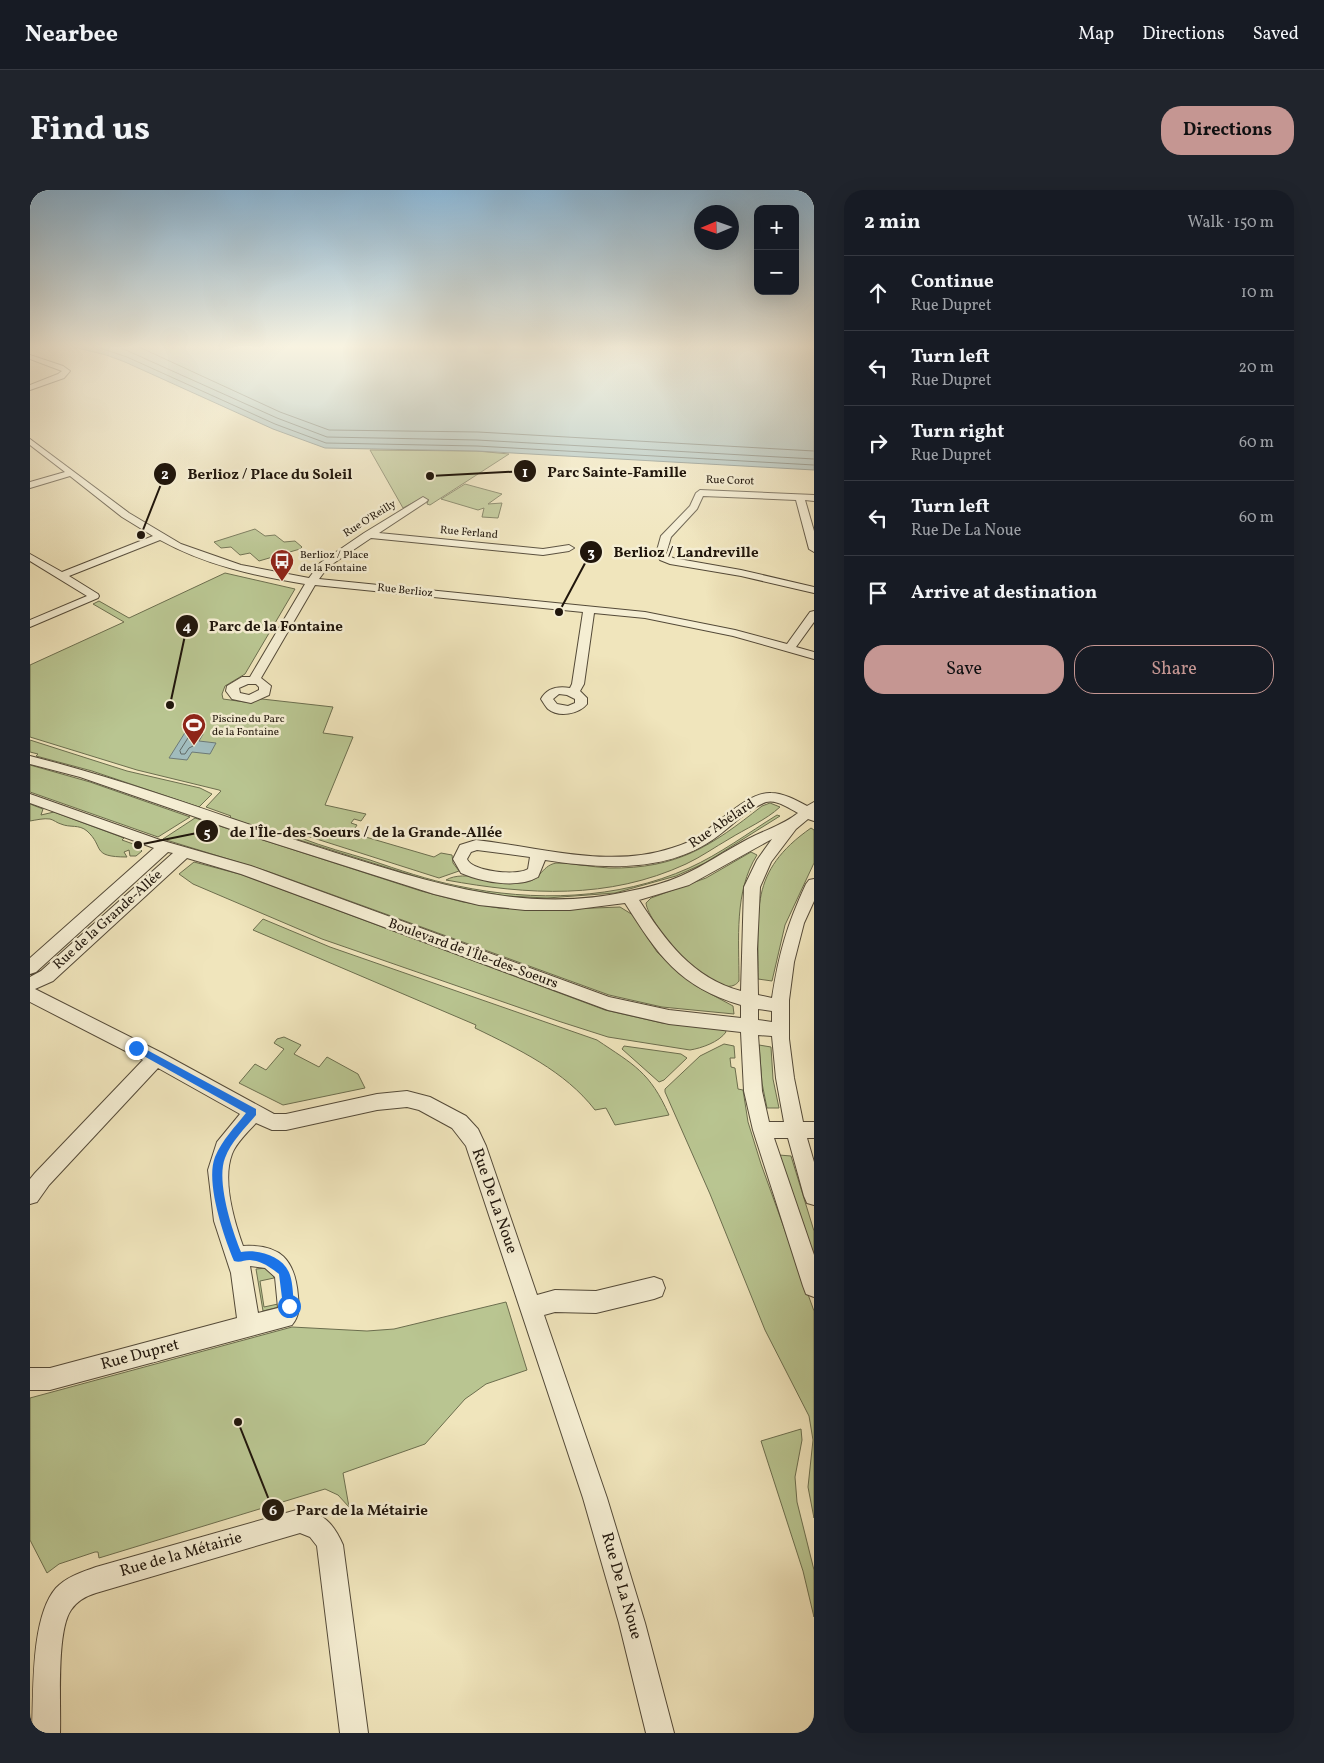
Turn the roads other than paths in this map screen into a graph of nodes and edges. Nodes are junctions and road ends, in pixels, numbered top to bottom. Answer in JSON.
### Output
{"nodes":[{"id":1,"x":33,"y":445,"type":"edge"},
{"id":2,"x":72,"y":473,"type":"junction"},
{"id":3,"x":30,"y":485,"type":"edge"},
{"id":4,"x":800,"y":497,"type":"junction"},
{"id":5,"x":814,"y":498,"type":"edge"},
{"id":6,"x":423,"y":500,"type":"dead end"},
{"id":7,"x":367,"y":535,"type":"junction"},
{"id":8,"x":160,"y":537,"type":"junction"},
{"id":9,"x":569,"y":548,"type":"dead end"},
{"id":10,"x":814,"y":549,"type":"edge"},
{"id":11,"x":30,"y":557,"type":"edge"},
{"id":12,"x":61,"y":576,"type":"junction"},
{"id":13,"x":311,"y":581,"type":"junction"},
{"id":14,"x":814,"y":590,"type":"edge"},
{"id":15,"x":589,"y":609,"type":"junction"},
{"id":16,"x":814,"y":614,"type":"edge"},
{"id":17,"x":30,"y":624,"type":"edge"},
{"id":18,"x":790,"y":648,"type":"junction"},
{"id":19,"x":814,"y":656,"type":"edge"},
{"id":20,"x":254,"y":680,"type":"dead end"},
{"id":21,"x":573,"y":692,"type":"dead end"},
{"id":22,"x":30,"y":760,"type":"edge"},
{"id":23,"x":30,"y":798,"type":"edge"},
{"id":24,"x":812,"y":812,"type":"edge"},
{"id":25,"x":792,"y":825,"type":"junction"},
{"id":26,"x":165,"y":846,"type":"junction"},
{"id":27,"x":184,"y":852,"type":"junction"},
{"id":28,"x":538,"y":854,"type":"junction"},
{"id":29,"x":814,"y":884,"type":"edge"},
{"id":30,"x":629,"y":897,"type":"junction"},
{"id":31,"x":30,"y":968,"type":"edge"},
{"id":32,"x":30,"y":984,"type":"edge"},
{"id":33,"x":30,"y":994,"type":"edge"},
{"id":34,"x":748,"y":1001,"type":"junction"},
{"id":35,"x":780,"y":1006,"type":"junction"},
{"id":36,"x":748,"y":1025,"type":"junction"},
{"id":37,"x":780,"y":1030,"type":"junction"},
{"id":38,"x":156,"y":1058,"type":"junction"},
{"id":39,"x":253,"y":1112,"type":"junction"},
{"id":40,"x":762,"y":1130,"type":"junction"},
{"id":41,"x":805,"y":1130,"type":"edge"},
{"id":42,"x":30,"y":1195,"type":"edge"},
{"id":43,"x":814,"y":1196,"type":"edge"},
{"id":44,"x":238,"y":1258,"type":"junction"},
{"id":45,"x":814,"y":1286,"type":"edge"},
{"id":46,"x":654,"y":1288,"type":"dead end"},
{"id":47,"x":530,"y":1308,"type":"junction"},
{"id":48,"x":249,"y":1326,"type":"junction"},
{"id":49,"x":30,"y":1380,"type":"edge"},
{"id":50,"x":46,"y":1733,"type":"edge"},
{"id":51,"x":354,"y":1733,"type":"edge"},
{"id":52,"x":660,"y":1733,"type":"edge"}],
"edges":[{"from":1,"to":2,"type":"street","name":"Rue Berlioz"},
{"from":2,"to":3,"type":"street"},
{"from":2,"to":8,"type":"street","name":"Rue Berlioz"},
{"from":4,"to":5,"type":"street","name":"Rue Corot"},
{"from":4,"to":10,"type":"street"},
{"from":4,"to":14,"type":"street","name":"Rue Corot"},
{"from":6,"to":7,"type":"street","name":"Rue O'Reilly"},
{"from":7,"to":9,"type":"street","name":"Rue Ferland"},
{"from":7,"to":13,"type":"street","name":"Rue O'Reilly"},
{"from":8,"to":12,"type":"street"},
{"from":8,"to":13,"type":"street","name":"Rue Berlioz"},
{"from":11,"to":12,"type":"street"},
{"from":12,"to":17,"type":"street"},
{"from":13,"to":15,"type":"street","name":"Rue Berlioz"},
{"from":13,"to":20,"type":"street","name":"Rue O'Reilly"},
{"from":15,"to":18,"type":"street","name":"Rue Berlioz"},
{"from":15,"to":21,"type":"street"},
{"from":16,"to":18,"type":"street"},
{"from":18,"to":19,"type":"street","name":"Rue Berlioz"},
{"from":22,"to":30,"type":"street"},
{"from":23,"to":26,"type":"street","name":"Boulevard de l'Île-des-Soeurs"},
{"from":24,"to":25,"type":"street"},
{"from":24,"to":28,"type":"street","name":"Rue Abélard"},
{"from":25,"to":30,"type":"street"},
{"from":25,"to":34,"type":"street"},
{"from":26,"to":27,"type":"street","name":"Boulevard de l'Île-des-Soeurs"},
{"from":26,"to":31,"type":"street","name":"Rue de la Grande-Allée"},
{"from":27,"to":32,"type":"street","name":"Rue de la Grande-Allée"},
{"from":27,"to":36,"type":"street","name":"Boulevard de l'Île-des-Soeurs"},
{"from":28,"to":28,"type":"street","name":"Rue Abélard"},
{"from":29,"to":35,"type":"street"},
{"from":30,"to":34,"type":"street"},
{"from":33,"to":38,"type":"street","name":"Rue De La Noue"},
{"from":34,"to":35,"type":"street"},
{"from":34,"to":36,"type":"street"},
{"from":35,"to":37,"type":"street"},
{"from":36,"to":37,"type":"street","name":"Boulevard de l'Île-des-Soeurs"},
{"from":36,"to":40,"type":"street"},
{"from":37,"to":41,"type":"street"},
{"from":38,"to":39,"type":"street","name":"Rue De La Noue"},
{"from":38,"to":42,"type":"street"},
{"from":39,"to":44,"type":"street"},
{"from":39,"to":47,"type":"street","name":"Rue De La Noue"},
{"from":40,"to":41,"type":"street"},
{"from":40,"to":45,"type":"street"},
{"from":41,"to":43,"type":"street"},
{"from":44,"to":48,"type":"street"},
{"from":44,"to":48,"type":"street","name":"Rue Dupret"},
{"from":46,"to":47,"type":"street"},
{"from":47,"to":52,"type":"street","name":"Rue De La Noue"},
{"from":48,"to":49,"type":"street","name":"Rue Dupret"},
{"from":50,"to":51,"type":"street","name":"Rue de la Métairie"}]}
